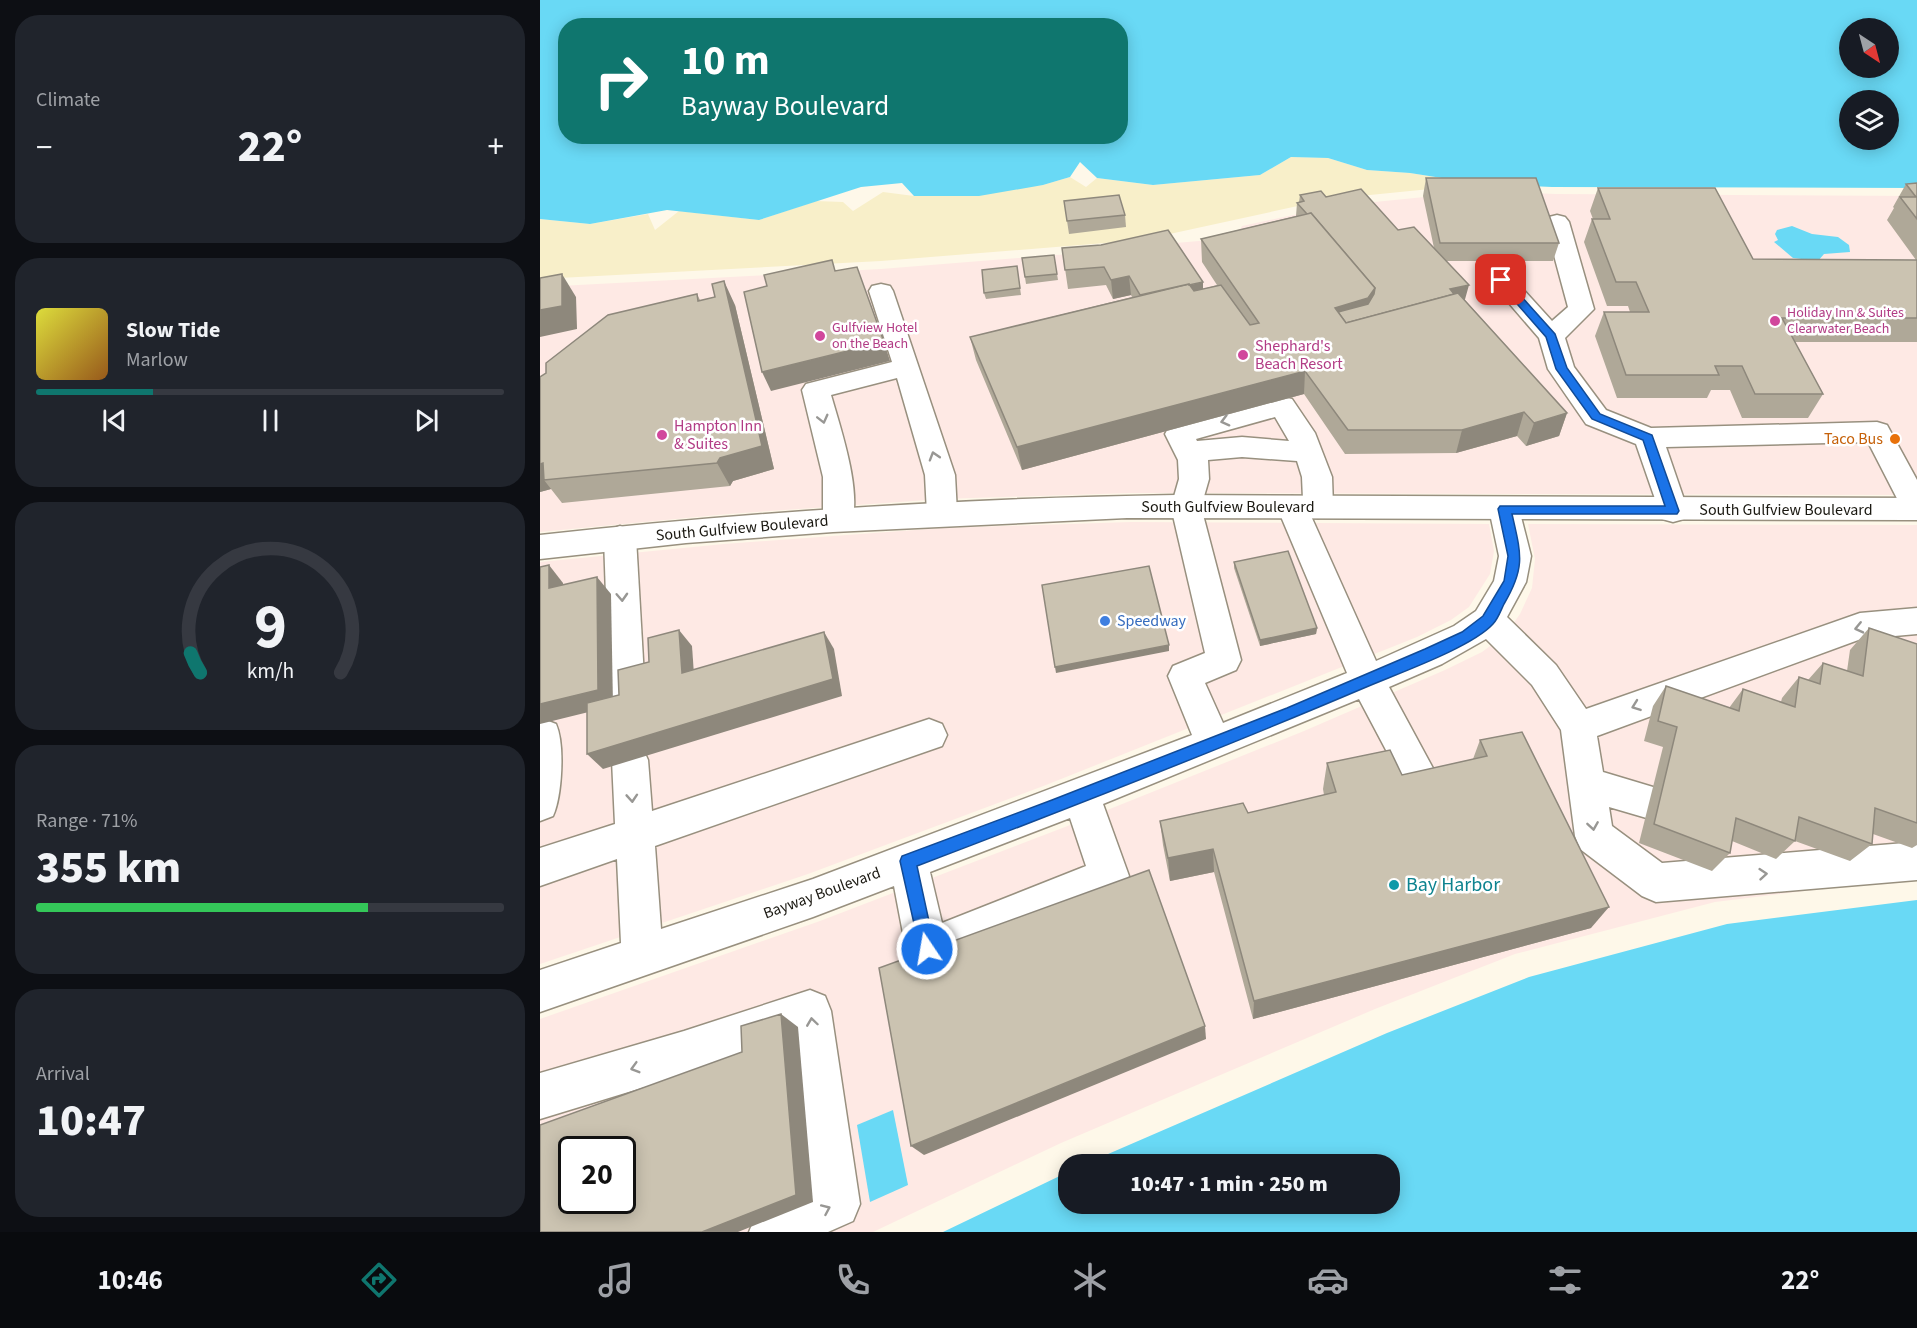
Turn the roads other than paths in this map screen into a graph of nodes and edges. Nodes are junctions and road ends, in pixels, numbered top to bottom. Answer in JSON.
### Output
{"nodes":[{"id":1,"x":1557,"y":222,"type":"dead end"},
{"id":2,"x":1501,"y":280,"type":"dead end"},
{"id":3,"x":881,"y":291,"type":"dead end"},
{"id":4,"x":1551,"y":336,"type":"junction"},
{"id":5,"x":907,"y":367,"type":"junction"},
{"id":6,"x":1648,"y":438,"type":"junction"},
{"id":7,"x":1189,"y":452,"type":"junction"},
{"id":8,"x":1308,"y":452,"type":"junction"},
{"id":9,"x":1186,"y":507,"type":"junction"},
{"id":10,"x":1305,"y":507,"type":"junction"},
{"id":11,"x":1504,"y":509,"type":"junction"},
{"id":12,"x":1917,"y":509,"type":"edge"},
{"id":13,"x":1672,"y":511,"type":"junction"},
{"id":14,"x":942,"y":513,"type":"junction"},
{"id":15,"x":838,"y":520,"type":"junction"},
{"id":16,"x":620,"y":538,"type":"junction"},
{"id":17,"x":540,"y":547,"type":"edge"},
{"id":18,"x":1488,"y":620,"type":"junction"},
{"id":19,"x":1917,"y":621,"type":"edge"},
{"id":20,"x":1367,"y":680,"type":"junction"},
{"id":21,"x":628,"y":712,"type":"edge"},
{"id":22,"x":1578,"y":727,"type":"junction"},
{"id":23,"x":543,"y":735,"type":"dead end"},
{"id":24,"x":929,"y":735,"type":"dead end"},
{"id":25,"x":1213,"y":743,"type":"junction"},
{"id":26,"x":630,"y":760,"type":"edge"},
{"id":27,"x":1418,"y":772,"type":"edge"},
{"id":28,"x":1586,"y":784,"type":"junction"},
{"id":29,"x":1081,"y":796,"type":"junction"},
{"id":30,"x":1650,"y":802,"type":"dead end"},
{"id":31,"x":540,"y":804,"type":"edge"},
{"id":32,"x":635,"y":836,"type":"junction"},
{"id":33,"x":908,"y":861,"type":"junction"},
{"id":34,"x":1917,"y":861,"type":"edge"},
{"id":35,"x":540,"y":867,"type":"edge"},
{"id":36,"x":642,"y":956,"type":"junction"},
{"id":37,"x":540,"y":991,"type":"edge"},
{"id":38,"x":540,"y":1096,"type":"edge"},
{"id":39,"x":773,"y":1232,"type":"edge"}],
"edges":[{"from":1,"to":4,"type":"main road"},
{"from":2,"to":4,"type":"main road"},
{"from":3,"to":5,"type":"main road"},
{"from":4,"to":6,"type":"main road"},
{"from":14,"to":5,"type":"main road","one_way":true},
{"from":5,"to":15,"type":"main road","one_way":true},
{"from":6,"to":12,"type":"main road"},
{"from":6,"to":13,"type":"main road"},
{"from":7,"to":8,"type":"main road"},
{"from":8,"to":7,"type":"main road","one_way":true},
{"from":7,"to":9,"type":"main road"},
{"from":8,"to":10,"type":"main road"},
{"from":9,"to":10,"type":"main road","name":"South Gulfview Boulevard"},
{"from":9,"to":14,"type":"main road","name":"South Gulfview Boulevard"},
{"from":9,"to":25,"type":"main road"},
{"from":10,"to":11,"type":"main road","name":"South Gulfview Boulevard"},
{"from":10,"to":20,"type":"main road"},
{"from":11,"to":13,"type":"main road","name":"South Gulfview Boulevard"},
{"from":11,"to":18,"type":"main road","name":"Bayway Boulevard"},
{"from":12,"to":13,"type":"main road","name":"South Gulfview Boulevard"},
{"from":14,"to":15,"type":"main road","name":"South Gulfview Boulevard"},
{"from":15,"to":16,"type":"main road","name":"South Gulfview Boulevard"},
{"from":16,"to":17,"type":"main road","name":"South Gulfview Boulevard"},
{"from":16,"to":21,"type":"main road","one_way":true},
{"from":18,"to":20,"type":"main road","name":"Bayway Boulevard"},
{"from":18,"to":22,"type":"main road"},
{"from":19,"to":22,"type":"main road","one_way":true},
{"from":20,"to":25,"type":"main road","name":"Bayway Boulevard"},
{"from":20,"to":27,"type":"main road"},
{"from":22,"to":28,"type":"main road"},
{"from":23,"to":31,"type":"main road"},
{"from":24,"to":32,"type":"main road"},
{"from":25,"to":29,"type":"main road","name":"Bayway Boulevard"},
{"from":26,"to":32,"type":"main road","one_way":true},
{"from":28,"to":30,"type":"main road"},
{"from":28,"to":34,"type":"main road","one_way":true},
{"from":29,"to":33,"type":"main road","name":"Bayway Boulevard"},
{"from":29,"to":33,"type":"main road"},
{"from":32,"to":35,"type":"main road"},
{"from":32,"to":36,"type":"main road"},
{"from":33,"to":36,"type":"main road","name":"Bayway Boulevard"},
{"from":36,"to":37,"type":"main road","name":"Bayway Boulevard"},
{"from":39,"to":38,"type":"main road","one_way":true}]}
